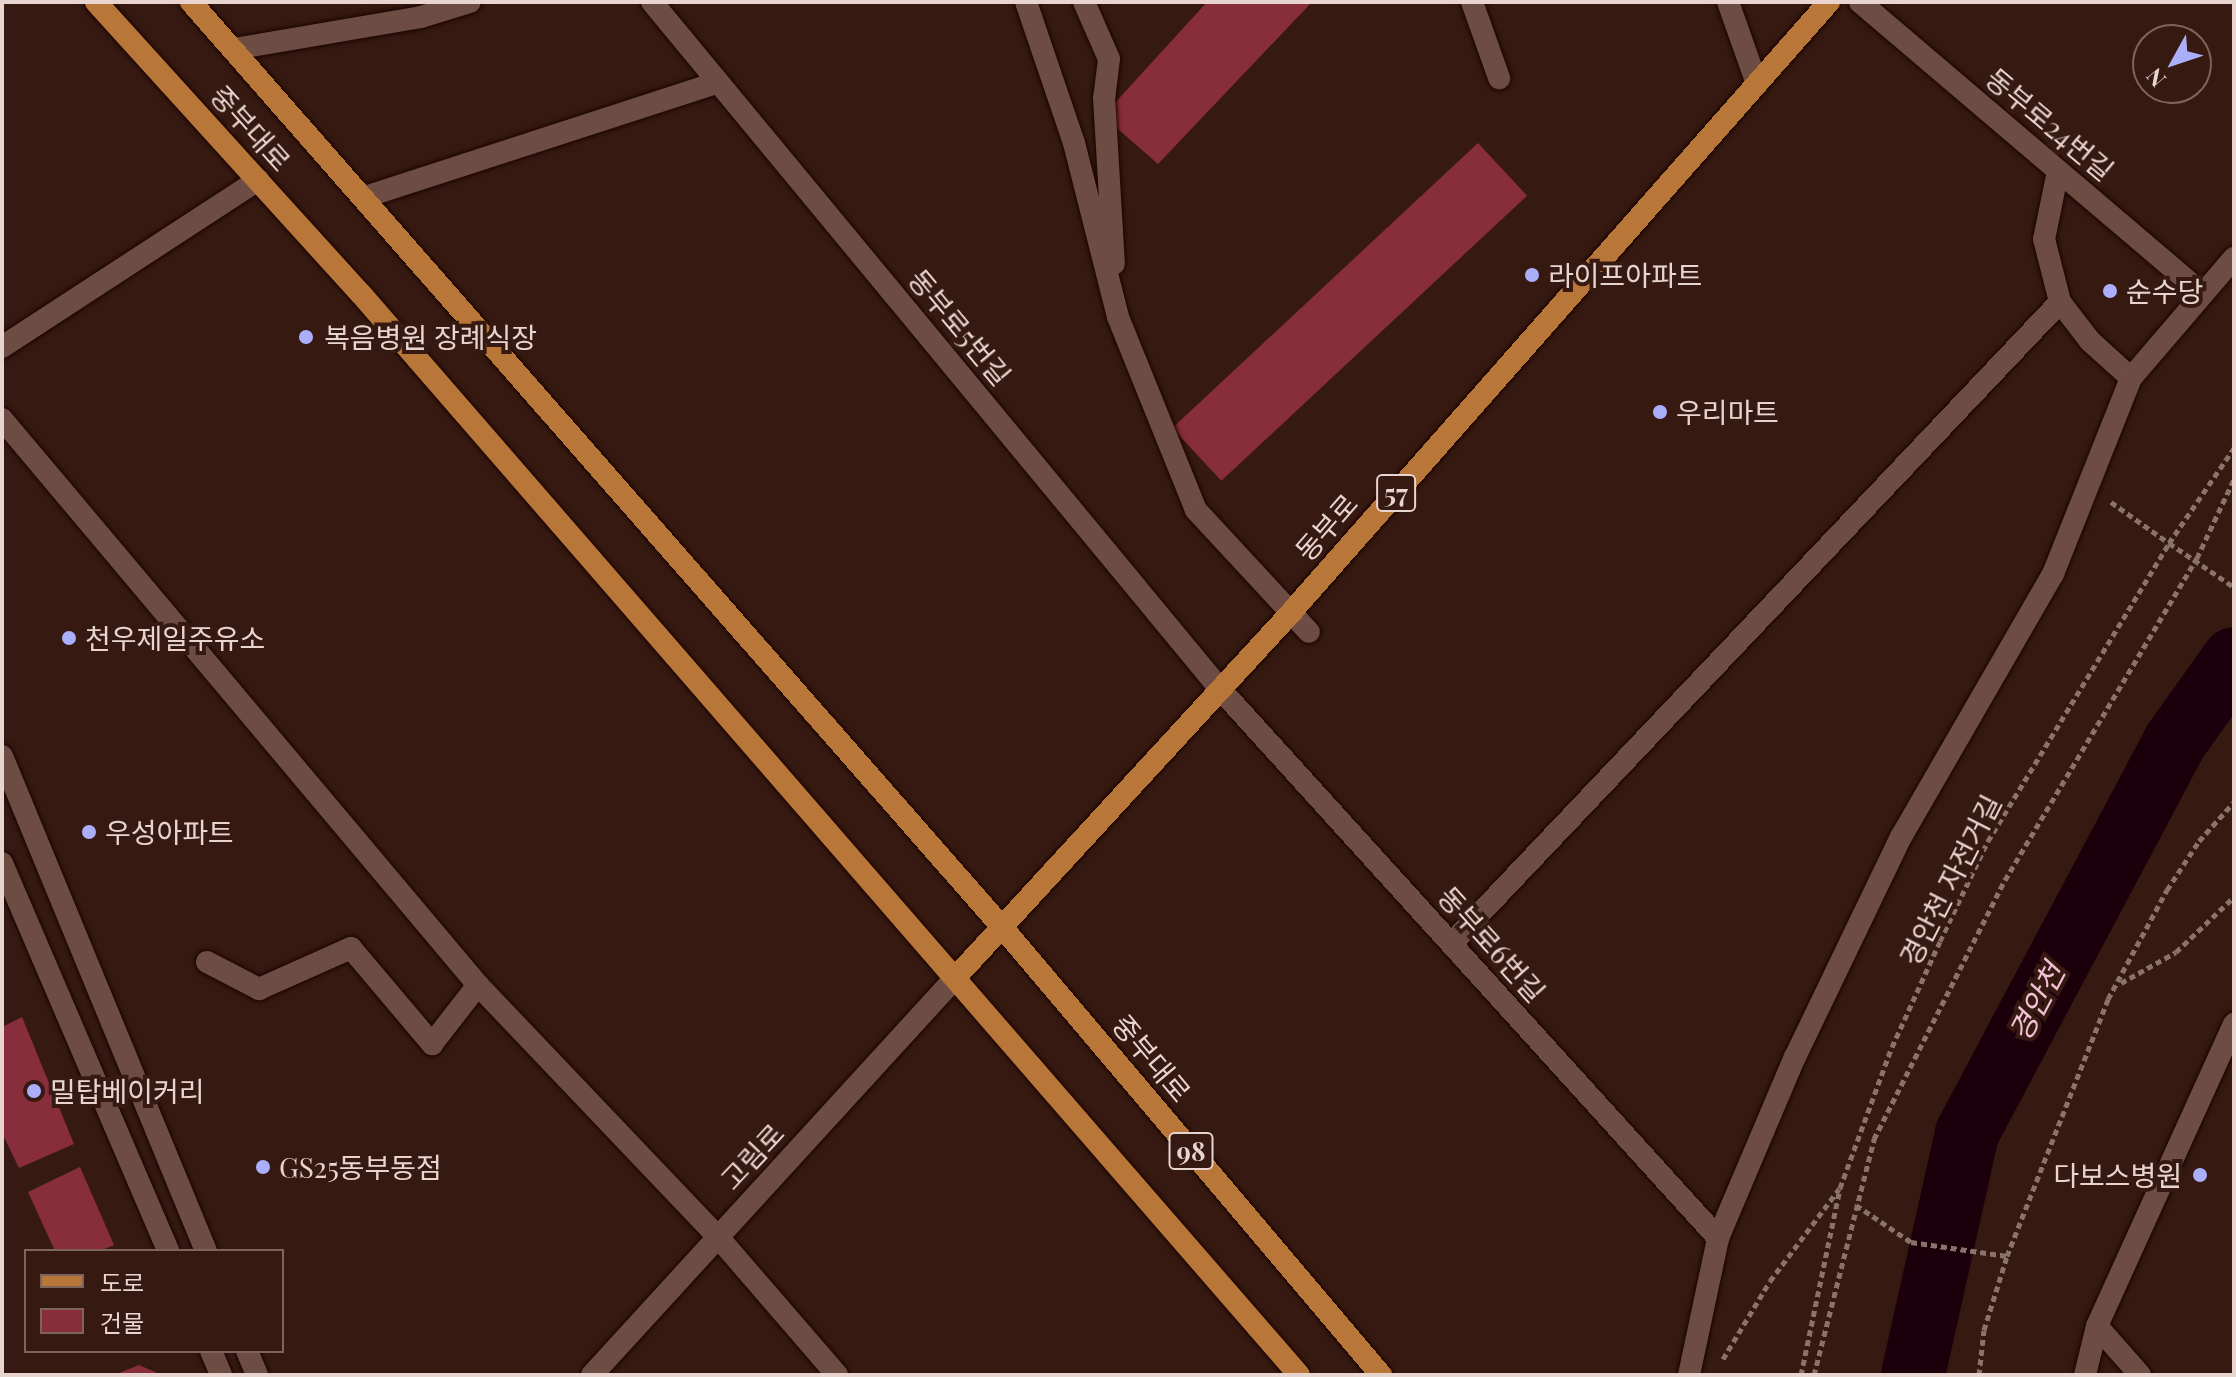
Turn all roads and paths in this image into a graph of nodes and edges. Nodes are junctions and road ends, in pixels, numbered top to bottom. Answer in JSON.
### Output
{"nodes":[{"id":1,"x":96,"y":2,"type":"edge"},
{"id":2,"x":191,"y":2,"type":"edge"},
{"id":3,"x":470,"y":2,"type":"edge"},
{"id":4,"x":652,"y":2,"type":"edge"},
{"id":5,"x":1026,"y":2,"type":"edge"},
{"id":6,"x":1084,"y":2,"type":"edge"},
{"id":7,"x":1472,"y":2,"type":"edge"},
{"id":8,"x":1728,"y":2,"type":"edge"},
{"id":9,"x":1829,"y":2,"type":"edge"},
{"id":10,"x":1860,"y":2,"type":"edge"},
{"id":11,"x":234,"y":49,"type":"junction"},
{"id":12,"x":1499,"y":78,"type":"dead end"},
{"id":13,"x":718,"y":82,"type":"junction"},
{"id":14,"x":1757,"y":84,"type":"junction"},
{"id":15,"x":2058,"y":171,"type":"junction"},
{"id":16,"x":258,"y":180,"type":"junction"},
{"id":17,"x":365,"y":197,"type":"junction"},
{"id":18,"x":2234,"y":258,"type":"edge"},
{"id":19,"x":2201,"y":292,"type":"junction"},
{"id":20,"x":2060,"y":302,"type":"junction"},
{"id":21,"x":1118,"y":317,"type":"junction"},
{"id":22,"x":2,"y":347,"type":"edge"},
{"id":23,"x":2131,"y":378,"type":"junction"},
{"id":24,"x":2,"y":419,"type":"edge"},
{"id":25,"x":2234,"y":448,"type":"edge"},
{"id":26,"x":2234,"y":479,"type":"edge"},
{"id":27,"x":2089,"y":485,"type":"junction"},
{"id":28,"x":2169,"y":543,"type":"junction"},
{"id":29,"x":2197,"y":558,"type":"junction"},
{"id":30,"x":2234,"y":587,"type":"edge"},
{"id":31,"x":1291,"y":612,"type":"junction"},
{"id":32,"x":1309,"y":632,"type":"dead end"},
{"id":33,"x":1221,"y":690,"type":"junction"},
{"id":34,"x":2,"y":756,"type":"edge"},
{"id":35,"x":2234,"y":802,"type":"edge"},
{"id":36,"x":2,"y":863,"type":"edge"},
{"id":37,"x":2234,"y":897,"type":"edge"},
{"id":38,"x":1002,"y":927,"type":"junction"},
{"id":39,"x":1452,"y":943,"type":"junction"},
{"id":40,"x":207,"y":962,"type":"dead end"},
{"id":41,"x":956,"y":977,"type":"junction"},
{"id":42,"x":2120,"y":983,"type":"junction"},
{"id":43,"x":478,"y":985,"type":"junction"},
{"id":44,"x":2234,"y":1024,"type":"edge"},
{"id":45,"x":1840,"y":1188,"type":"junction"},
{"id":46,"x":1855,"y":1205,"type":"junction"},
{"id":47,"x":718,"y":1237,"type":"junction"},
{"id":48,"x":1718,"y":1238,"type":"junction"},
{"id":49,"x":167,"y":1249,"type":"edge"},
{"id":50,"x":205,"y":1249,"type":"edge"},
{"id":51,"x":2007,"y":1256,"type":"junction"},
{"id":52,"x":2097,"y":1326,"type":"junction"},
{"id":53,"x":212,"y":1353,"type":"edge"},
{"id":54,"x":248,"y":1353,"type":"edge"},
{"id":55,"x":1717,"y":1369,"type":"dead end"},
{"id":56,"x":221,"y":1375,"type":"edge"},
{"id":57,"x":257,"y":1375,"type":"edge"},
{"id":58,"x":592,"y":1375,"type":"edge"},
{"id":59,"x":837,"y":1375,"type":"edge"},
{"id":60,"x":1299,"y":1375,"type":"edge"},
{"id":61,"x":1381,"y":1375,"type":"edge"},
{"id":62,"x":1689,"y":1375,"type":"edge"},
{"id":63,"x":1801,"y":1375,"type":"edge"},
{"id":64,"x":1814,"y":1375,"type":"edge"},
{"id":65,"x":1979,"y":1375,"type":"edge"},
{"id":66,"x":2085,"y":1375,"type":"edge"},
{"id":67,"x":2140,"y":1375,"type":"edge"}],
"edges":[{"from":1,"to":16,"type":"main road","name":"중부대로"},
{"from":2,"to":11,"type":"main road","name":"중부대로"},
{"from":3,"to":11,"type":"street"},
{"from":4,"to":13,"type":"street","name":"동부로5번길"},
{"from":5,"to":21,"type":"street"},
{"from":6,"to":21,"type":"street"},
{"from":7,"to":12,"type":"street"},
{"from":8,"to":14,"type":"street"},
{"from":9,"to":14,"type":"main road","name":"동부로","number":"57"},
{"from":10,"to":15,"type":"street","name":"동부로24번길"},
{"from":11,"to":17,"type":"main road","name":"중부대로"},
{"from":13,"to":17,"type":"street"},
{"from":13,"to":33,"type":"street","name":"동부로5번길"},
{"from":14,"to":31,"type":"main road","name":"동부로","number":"57"},
{"from":15,"to":19,"type":"street","name":"동부로24번길"},
{"from":15,"to":20,"type":"street"},
{"from":16,"to":22,"type":"street"},
{"from":16,"to":41,"type":"main road","name":"중부대로"},
{"from":17,"to":38,"type":"main road","name":"중부대로"},
{"from":18,"to":19,"type":"street"},
{"from":19,"to":23,"type":"street"},
{"from":20,"to":23,"type":"street"},
{"from":20,"to":39,"type":"street"},
{"from":21,"to":31,"type":"street"},
{"from":23,"to":27,"type":"street"},
{"from":24,"to":43,"type":"street"},
{"from":25,"to":28,"type":"path","name":"경안천 자전거길"},
{"from":26,"to":29,"type":"path"},
{"from":27,"to":28,"type":"path"},
{"from":27,"to":48,"type":"street"},
{"from":28,"to":29,"type":"path","bridge":true},
{"from":28,"to":45,"type":"path","name":"경안천 자전거길"},
{"from":29,"to":30,"type":"path","bridge":true},
{"from":29,"to":46,"type":"path"},
{"from":31,"to":32,"type":"street"},
{"from":31,"to":33,"type":"main road","name":"동부로","number":"57"},
{"from":33,"to":38,"type":"main road","name":"동부로","number":"57"},
{"from":33,"to":39,"type":"street","name":"동부로6번길"},
{"from":34,"to":50,"type":"street"},
{"from":35,"to":42,"type":"path"},
{"from":36,"to":49,"type":"street"},
{"from":37,"to":42,"type":"path"},
{"from":38,"to":41,"type":"main road","name":"동부로","number":"57"},
{"from":38,"to":61,"type":"main road","name":"중부대로","number":"98"},
{"from":39,"to":48,"type":"street","name":"동부로6번길"},
{"from":40,"to":43,"type":"street"},
{"from":41,"to":47,"type":"street","name":"고림로"},
{"from":41,"to":60,"type":"main road","number":"98"},
{"from":42,"to":51,"type":"path"},
{"from":43,"to":47,"type":"street"},
{"from":44,"to":52,"type":"street"},
{"from":45,"to":55,"type":"path"},
{"from":45,"to":63,"type":"path","name":"경안천 자전거길"},
{"from":46,"to":51,"type":"path"},
{"from":46,"to":64,"type":"path"},
{"from":47,"to":58,"type":"street","name":"고림로"},
{"from":47,"to":59,"type":"street"},
{"from":48,"to":62,"type":"street"},
{"from":51,"to":65,"type":"path"},
{"from":52,"to":66,"type":"street"},
{"from":52,"to":67,"type":"street"},
{"from":53,"to":56,"type":"street"},
{"from":54,"to":57,"type":"street"}]}
